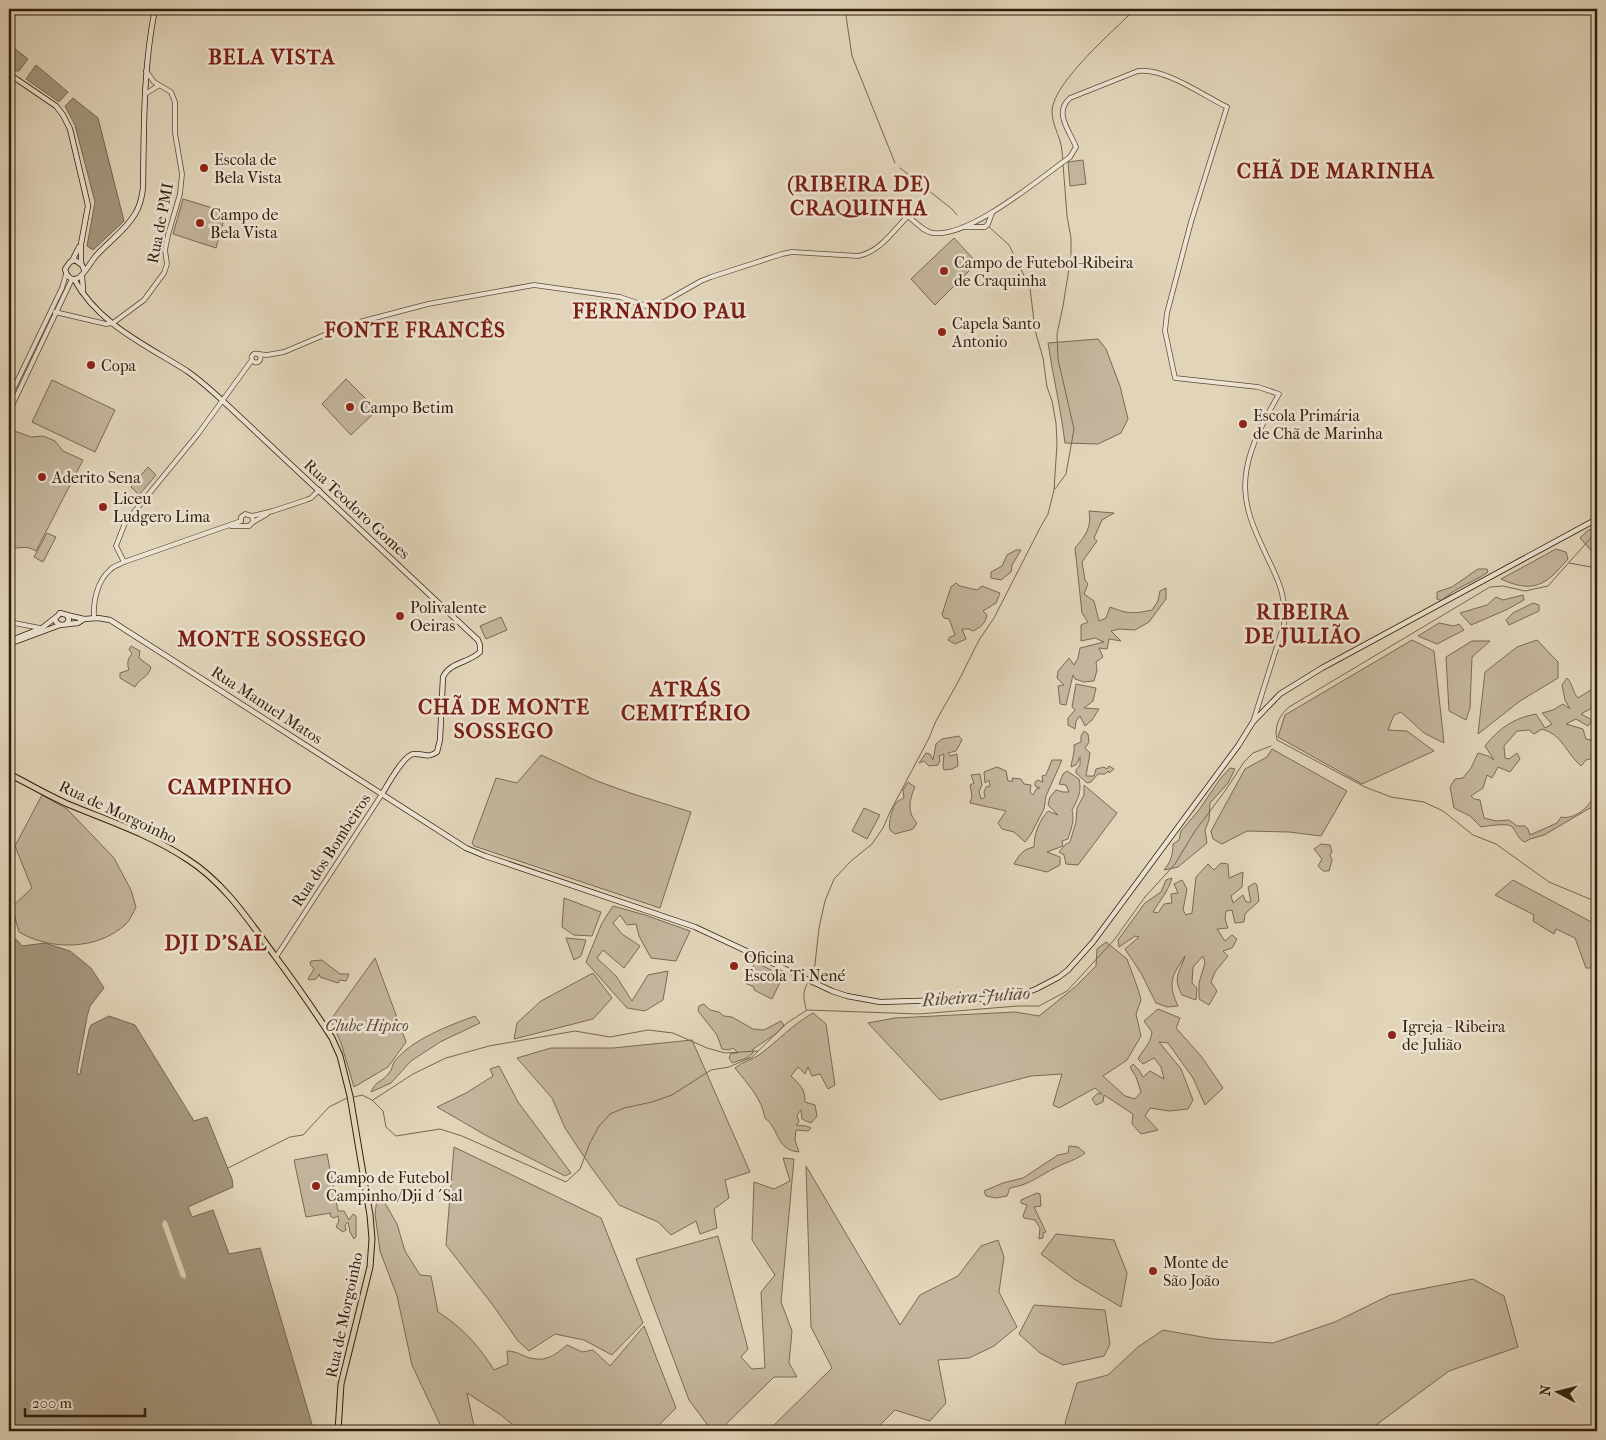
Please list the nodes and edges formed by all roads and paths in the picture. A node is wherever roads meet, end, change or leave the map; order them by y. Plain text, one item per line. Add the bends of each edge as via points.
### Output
1 (155, 9) edge
2 (146, 70) junction
3 (9, 74) edge
4 (158, 86) junction
5 (144, 94) junction
6 (992, 213) junction
7 (965, 227) junction
8 (80, 244) junction
9 (94, 258) junction
10 (72, 261) junction
11 (81, 264) junction
12 (84, 270) junction
13 (66, 274) junction
14 (82, 276) junction
15 (73, 279) junction
16 (84, 293) junction
17 (55, 312) junction
18 (113, 323) junction
19 (258, 354) junction
20 (267, 355) junction
21 (260, 359) junction
22 (253, 361) junction
23 (9, 398) edge
24 (223, 401) junction
25 (9, 412) edge
26 (319, 490) junction
27 (273, 511) junction
28 (252, 516) junction
29 (1597, 519) edge
30 (253, 522) junction
31 (242, 523) junction
32 (124, 562) junction
33 (68, 615) junction
34 (56, 617) junction
35 (94, 618) junction
36 (84, 620) junction
37 (9, 622) edge
38 (66, 624) junction
39 (60, 626) junction
40 (42, 628) junction
41 (9, 643) edge
42 (1253, 722) junction
43 (406, 756) joint
44 (9, 774) edge
45 (382, 794) junction
46 (276, 957) junction
47 (338, 1431) edge

1 - 2 main road
2 - 4 street, Rua de PMI
2 - 5 main road
3 - 8 main road via 56,106 68,124 88,206
4 - 5 street
4 - 18 street, Rua de PMI via 171,92 175,102 175,133 182,174 165,250 166,268 144,300
5 - 9 main road via 141,202 129,224
6 - 7 street
6 - 7 street via 985,227
6 - 42 street via 1070,158 1076,146 1062,112 1070,98 1146,70 1159,72 1227,107 1188,232 1167,312 1166,331 1175,378 1258,387 1278,394 1257,432 1246,476 1247,507 1281,586 1286,613
7 - 20 street via 935,233 925,230 908,216 879,247 865,255 782,254 711,277 674,298 646,306 613,296 524,286 428,304 348,325 292,350
8 - 10 main road
8 - 11 main road
9 - 11 main road
9 - 12 main road
10 - 11 main road
10 - 13 main road via 66,266
11 - 12 main road
12 - 14 main road
13 - 15 main road
13 - 23 street
14 - 15 main road
14 - 16 main road
15 - 16 main road, Rua Teodoro Gomes
15 - 17 street
16 - 18 main road, Rua Teodoro Gomes via 99,313
17 - 18 street
17 - 25 street
18 - 24 main road, Rua Teodoro Gomes via 140,344 189,372
19 - 20 street
19 - 21 street
19 - 22 street via 254,355
20 - 21 street
21 - 22 street
22 - 24 street
24 - 26 main road, Rua Teodoro Gomes
24 - 32 street via 125,522 116,546
26 - 27 street via 311,498
26 - 43 main road, Rua Teodoro Gomes via 478,640 480,652 449,668 443,676 437,752 428,756
27 - 28 street
27 - 30 street
28 - 30 street
28 - 31 street via 242,516
29 - 42 main road, Rua Manuel Matos via 1322,668 1280,694
30 - 31 street via 248,526
31 - 32 street
32 - 35 street via 109,571 101,582
33 - 34 main road via 62,612
33 - 36 main road, Rua Manuel Matos
33 - 38 main road
34 - 39 main road
34 - 40 main road
35 - 36 main road, Rua Manuel Matos
35 - 45 main road, Rua Manuel Matos via 110,620
36 - 38 main road, Rua Manuel Matos
37 - 40 street
38 - 39 main road
39 - 41 main road
40 - 41 main road
42 - 45 main road, Rua Manuel Matos via 1093,942 1068,970 1050,983 1022,995 981,999 880,1002 832,991 694,927 479,854 453,841
43 - 45 main road, Rua dos Bombeiros
44 - 46 main road, Rua de Morgoinho via 188,859 236,904
45 - 46 street, Rua dos Bombeiros
46 - 47 main road, Rua de Morgoinho via 332,1038 340,1056 370,1215 370,1266 341,1384

